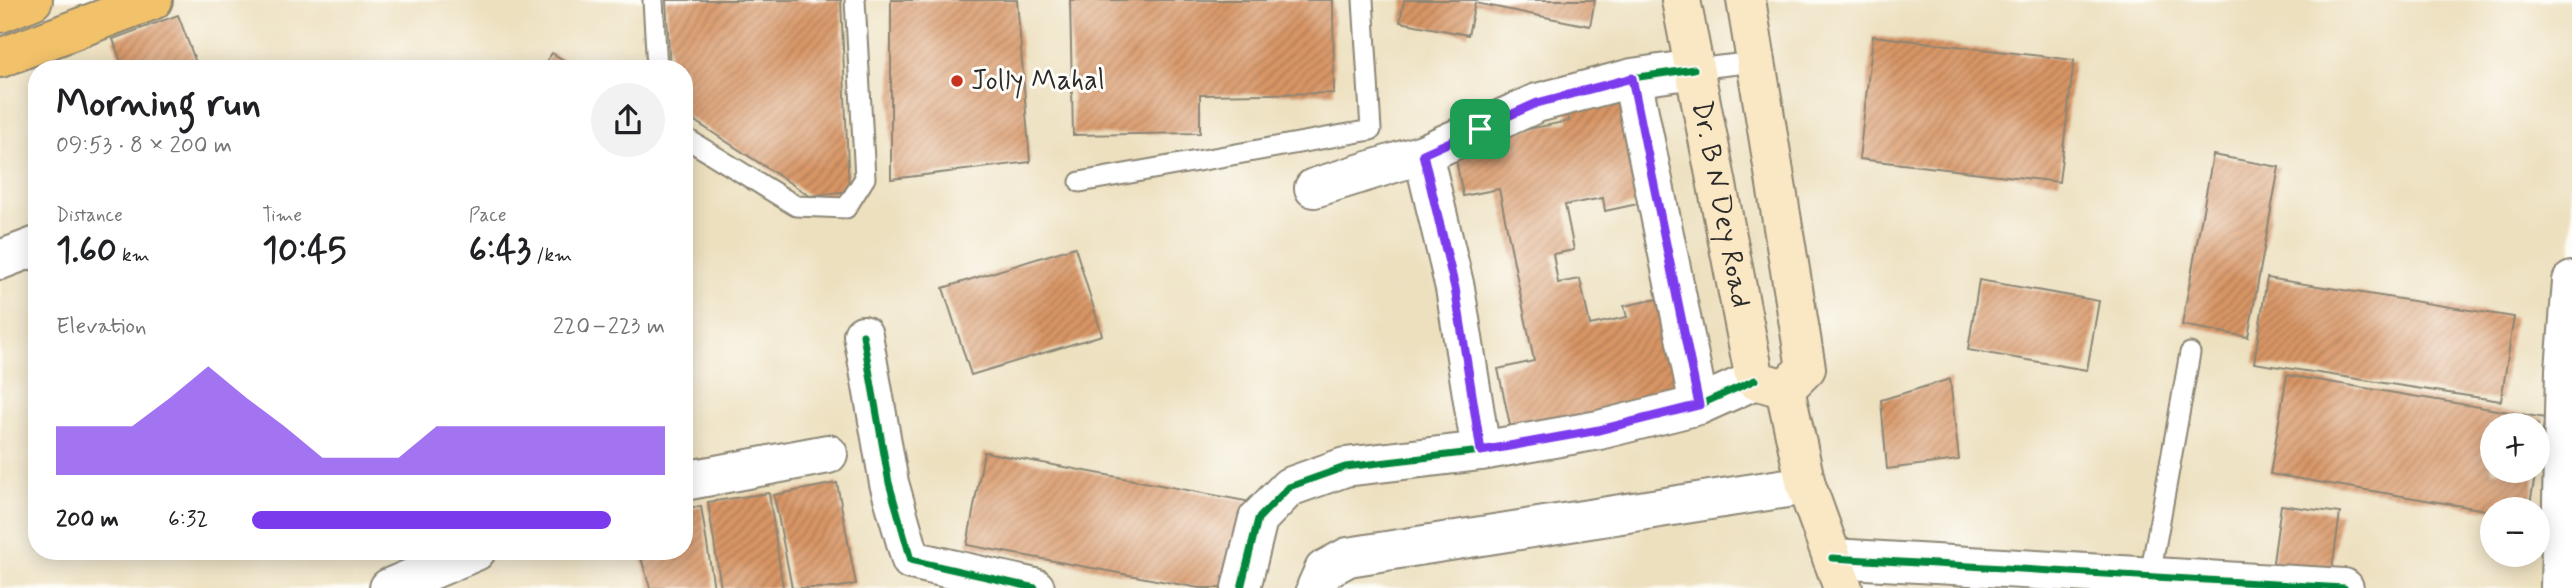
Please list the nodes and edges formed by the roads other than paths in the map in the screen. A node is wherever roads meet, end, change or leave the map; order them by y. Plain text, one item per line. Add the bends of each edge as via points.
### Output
1 (33, 0) edge
2 (153, 0) edge
3 (653, 0) edge
4 (855, 0) edge
5 (1363, 0) edge
6 (1681, 0) edge
7 (1746, 0) edge
8 (0, 13) edge
9 (0, 58) edge
10 (657, 60) edge
11 (1755, 62) junction
12 (1695, 69) junction
13 (1632, 78) junction
14 (693, 143) edge
15 (1423, 154) junction
16 (1080, 182) dead end
17 (1314, 188) dead end
18 (28, 247) edge
19 (0, 252) edge
20 (2572, 281) edge
21 (863, 335) dead end
22 (2190, 352) dead end
23 (1770, 384) junction
24 (1699, 405) junction
25 (1481, 451) junction
26 (828, 454) dead end
27 (693, 479) edge
28 (1806, 485) junction
29 (455, 560) edge
30 (1838, 573) edge
31 (2150, 576) junction
32 (389, 588) edge
33 (1035, 588) edge
34 (1241, 588) edge
35 (1317, 588) edge
36 (2344, 588) edge
37 (2560, 588) edge

1 - 8 main road
2 - 9 main road
3 - 10 lane
4 - 14 lane via 865,178 846,208 796,206
5 - 16 lane via 1371,130
6 - 12 main road, Dr. B N Dey Road
7 - 11 main road, Dr. B N Dey Road
11 - 12 lane
11 - 23 main road, Dr. B N Dey Road via 1806,368
12 - 13 street
12 - 23 main road, Dr. B N Dey Road
13 - 15 street via 1537,103
13 - 24 street
15 - 17 street
15 - 25 street via 1455,288
18 - 19 street
20 - 37 street via 2565,370
21 - 33 street via 889,483 911,560
22 - 31 lane
23 - 24 street
23 - 28 main road, Dr. B N Dey Road
24 - 25 street via 1599,430
25 - 34 street via 1345,467 1289,487 1258,519
26 - 27 street
28 - 30 main road, Dr. B N Dey Road
28 - 35 street via 1348,557 1324,570
29 - 32 street
30 - 31 street
31 - 36 street

